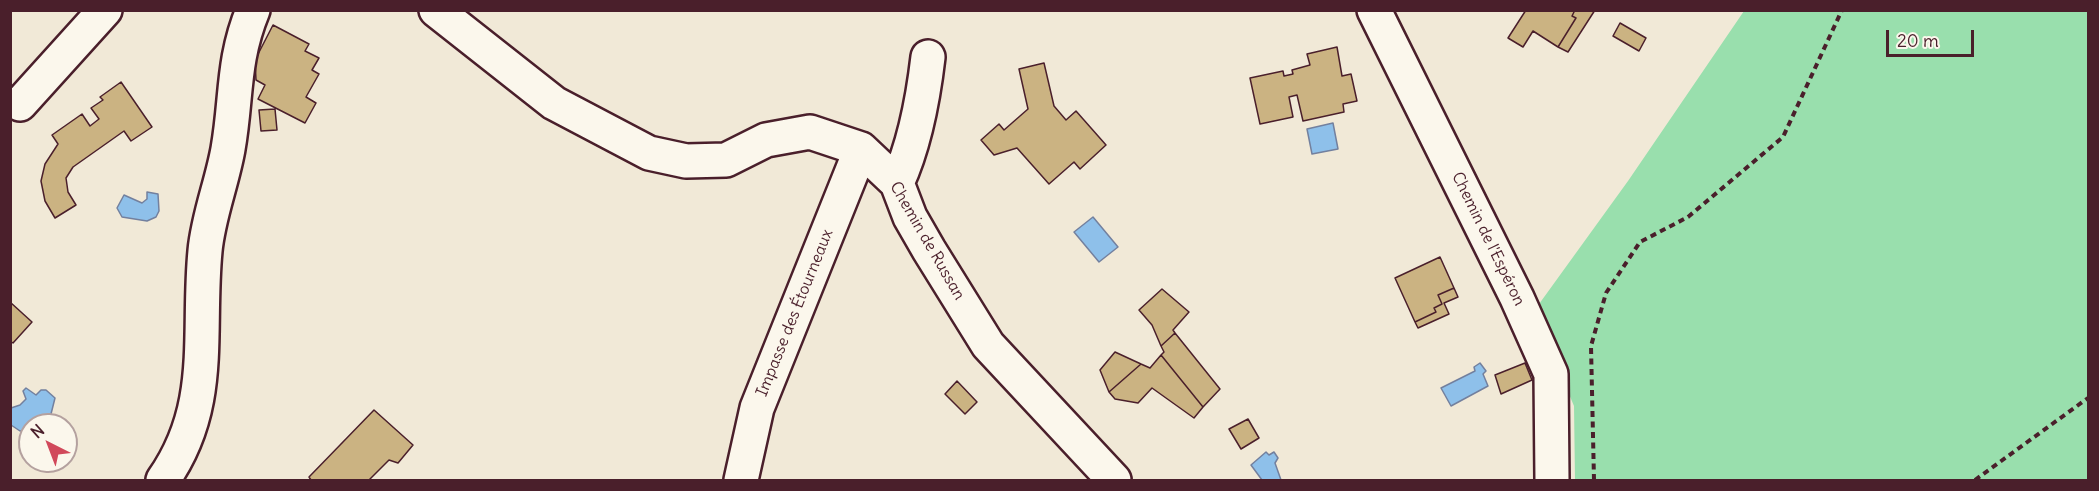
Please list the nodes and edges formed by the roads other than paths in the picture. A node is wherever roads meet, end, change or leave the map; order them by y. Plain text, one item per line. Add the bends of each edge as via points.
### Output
1 (105, 10) edge
2 (253, 10) edge
3 (436, 10) edge
4 (1374, 10) edge
5 (928, 57) dead end
6 (20, 104) dead end
7 (861, 149) junction
8 (897, 183) junction
9 (163, 480) edge
10 (741, 480) edge
11 (1113, 480) edge
12 (1552, 480) edge

1 - 6 street
2 - 9 street via 236,64 228,148 205,250 204,341 196,405 190,431
3 - 7 street, Chemin de Russan via 554,103 650,153 686,161 726,160 766,140 810,132
4 - 12 street, Chemin de l'Espéron via 1517,297 1551,374
5 - 8 street via 908,158
7 - 8 street, Chemin de Russan
7 - 10 street, Impasse des Étourneaux via 757,408
8 - 11 street, Chemin de Russan via 910,217 988,345

